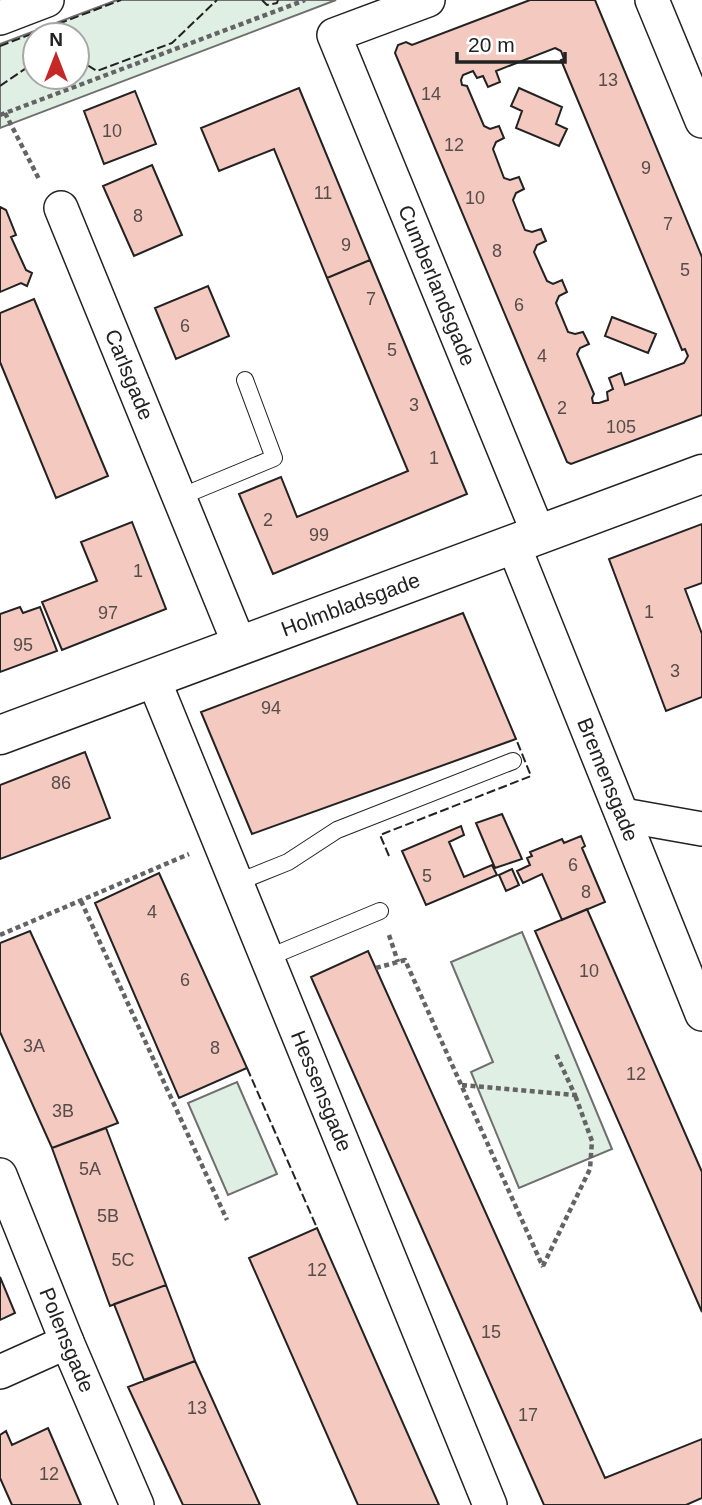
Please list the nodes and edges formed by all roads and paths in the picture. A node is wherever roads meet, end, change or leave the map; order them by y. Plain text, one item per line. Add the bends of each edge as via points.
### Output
1 (47, 0) edge
2 (305, 0) edge
3 (428, 0) edge
4 (652, 0) edge
5 (0, 18) edge
6 (3, 114) edge
7 (702, 121) edge
8 (61, 208) joint
9 (245, 380) dead end
10 (702, 474) edge
11 (180, 497) junction
12 (526, 540) junction
13 (240, 646) junction
14 (153, 678) junction
15 (0, 735) edge
16 (513, 761) dead end
17 (623, 815) junction
18 (702, 829) edge
19 (219, 841) junction
20 (236, 883) junction
21 (81, 901) junction
22 (380, 911) dead end
23 (0, 935) edge
24 (267, 958) junction
25 (376, 968) dead end
26 (694, 976) edge
27 (702, 1014) edge
28 (556, 1054) dead end
29 (461, 1084) junction
30 (575, 1095) junction
31 (0, 1175) edge
32 (227, 1220) dead end
33 (67, 1342) junction
34 (0, 1372) edge
35 (137, 1505) edge
36 (490, 1505) edge

1 - 5 street
2 - 6 path
3 - 12 street, Cumberlandsgade via 334,35
4 - 7 street
6 - 8 path via 49,199
8 - 11 street, Carlsgade
9 - 11 lane via 274,458
10 - 12 street, Holmbladsgade
11 - 13 street, Carlsgade
12 - 13 street, Holmbladsgade
12 - 17 street, Bremensgade
13 - 14 street, Holmbladsgade
14 - 15 street, Holmbladsgade
14 - 19 street, Hessensgade
16 - 20 lane via 337,830 288,862
17 - 18 street
17 - 26 street, Bremensgade
19 - 20 street, Hessensgade
19 - 21 path
20 - 24 street, Hessensgade
21 - 23 path
21 - 32 path
22 - 24 lane
24 - 36 street, Hessensgade
25 - 29 path via 405,960
26 - 27 street, Bremensgade
28 - 30 path
29 - 30 path
29 - 30 path via 543,1267 590,1169 592,1141
31 - 33 street, Polensgade
33 - 34 street
33 - 35 street, Polensgade

